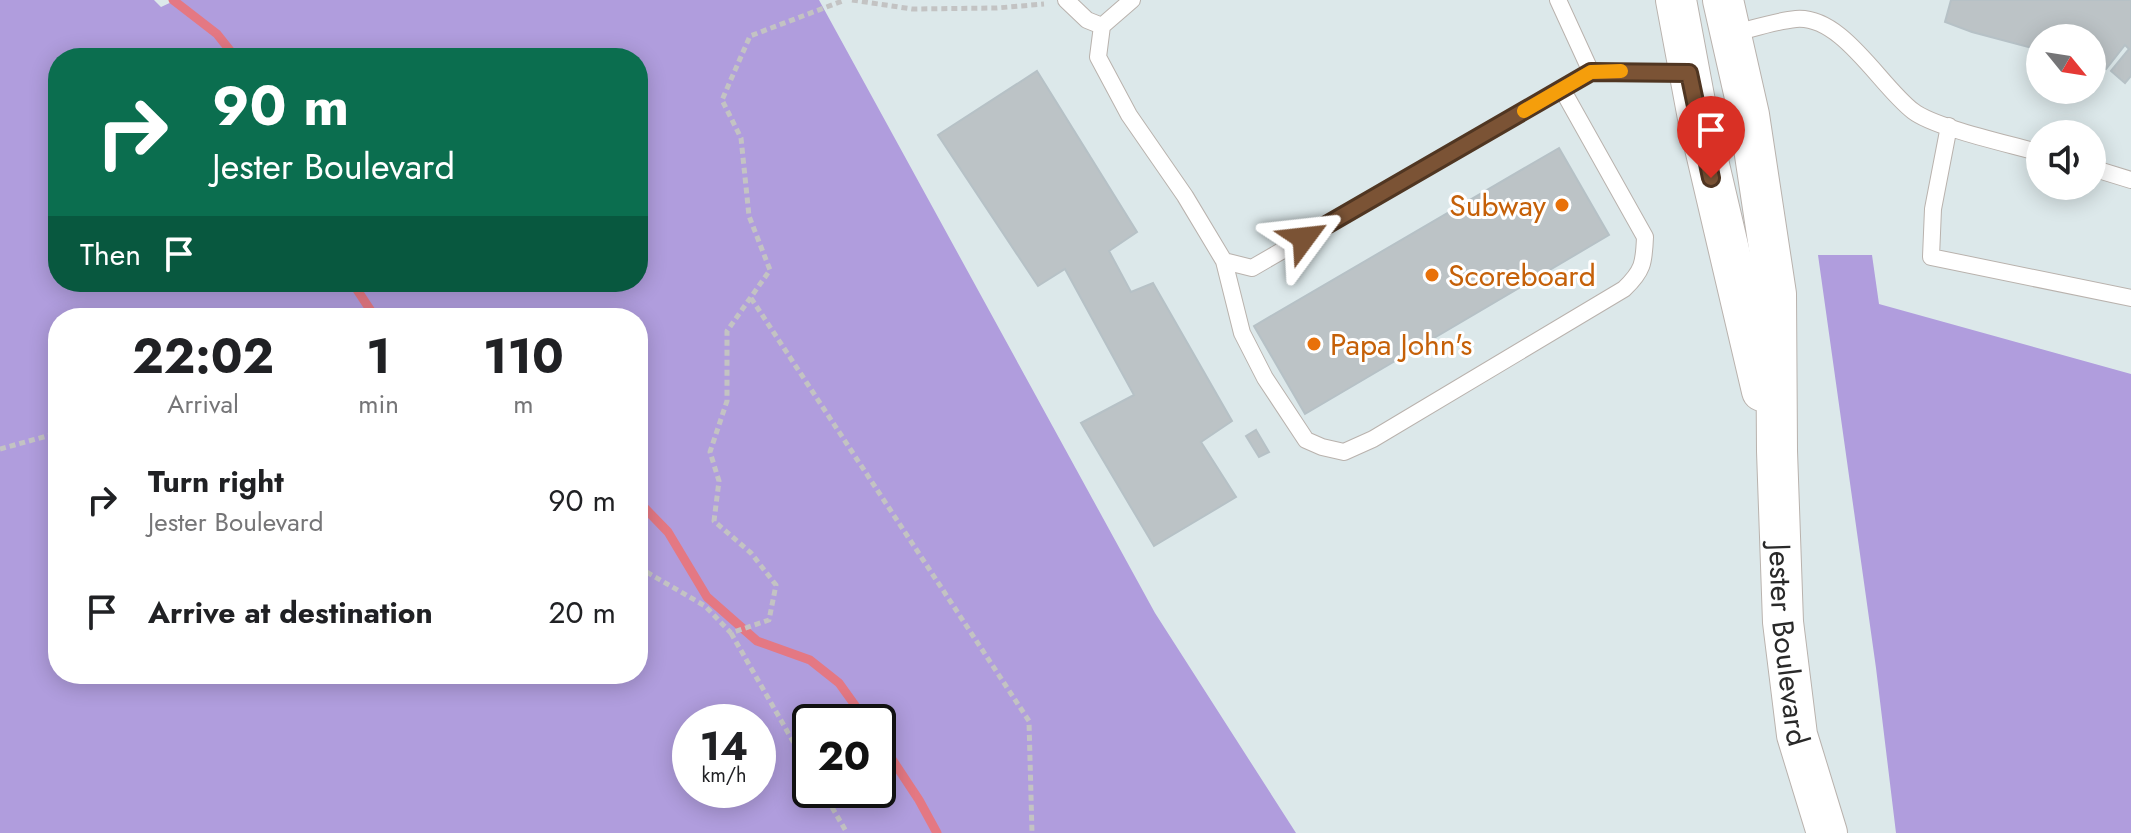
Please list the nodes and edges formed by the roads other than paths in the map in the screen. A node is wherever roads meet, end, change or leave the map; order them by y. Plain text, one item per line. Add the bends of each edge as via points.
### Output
1 (1066, 0) edge
2 (1132, 0) edge
3 (1558, 0) edge
4 (1676, 0) edge
5 (1727, 17) edge
6 (1102, 26) junction
7 (1591, 72) junction
8 (1689, 73) junction
9 (1562, 89) junction
10 (1949, 126) junction
11 (2026, 149) edge
12 (2106, 172) edge
13 (2131, 180) edge
14 (1224, 261) junction
15 (2131, 298) edge
16 (1777, 451) junction
17 (1827, 833) edge

1 - 6 lane
2 - 6 lane
3 - 7 lane
4 - 8 street, Jester Boulevard
5 - 10 lane via 1821,22 1914,112
5 - 16 street, Jester Boulevard via 1749,115 1776,294
6 - 14 lane via 1098,57 1104,69
7 - 8 lane
7 - 9 lane
8 - 16 street, Jester Boulevard
9 - 14 lane via 1252,268
9 - 14 lane via 1645,237 1639,275 1624,289 1373,439 1344,452 1306,440 1242,333
10 - 11 lane
10 - 15 lane via 1933,209 1931,257
12 - 13 lane
16 - 17 street, Jester Boulevard via 1783,622 1797,735

